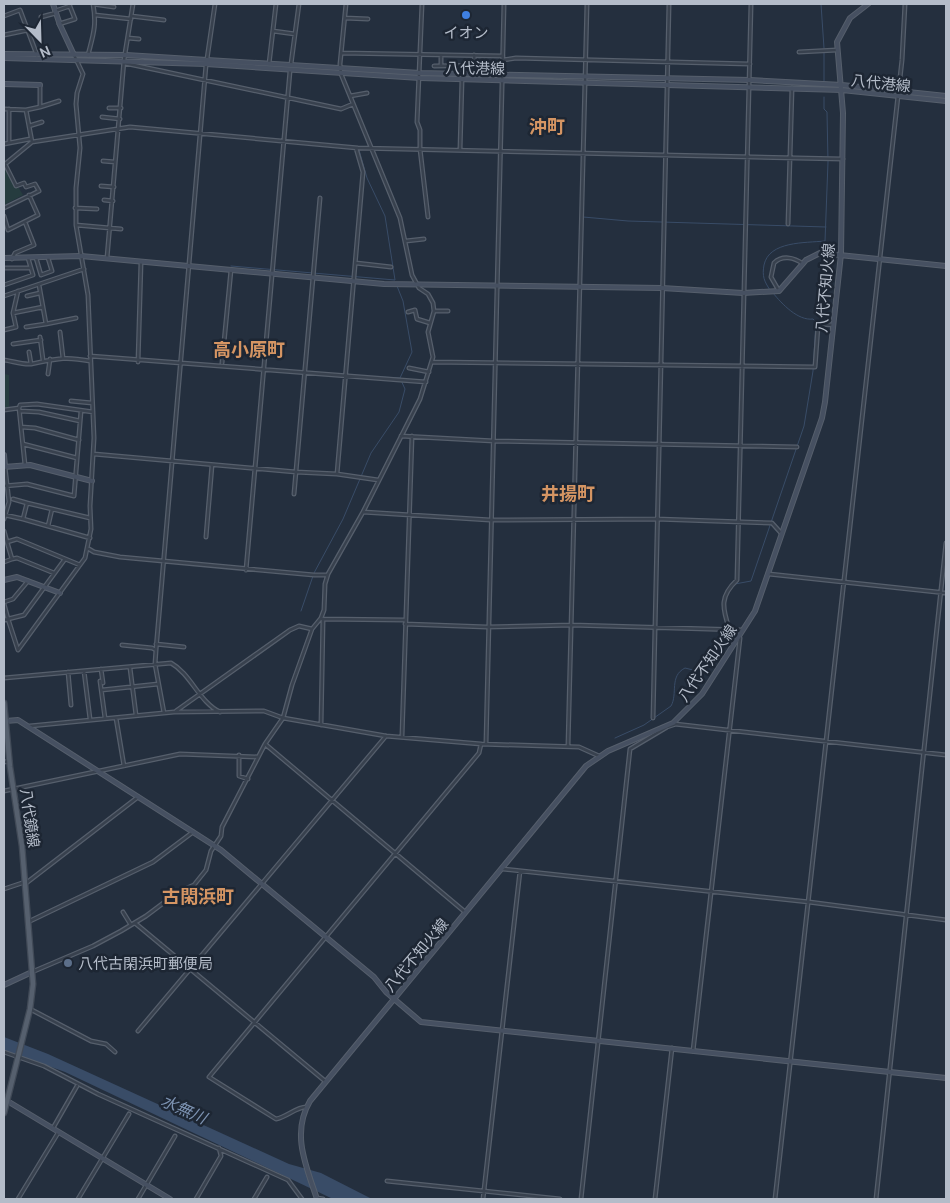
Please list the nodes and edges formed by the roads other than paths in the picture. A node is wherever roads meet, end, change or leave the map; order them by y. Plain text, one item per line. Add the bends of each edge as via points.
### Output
1 (53, 4) edge
2 (93, 4) edge
3 (133, 4) edge
4 (215, 4) edge
5 (276, 4) edge
6 (299, 4) edge
7 (346, 4) edge
8 (422, 4) edge
9 (504, 4) edge
10 (587, 4) edge
11 (669, 4) edge
12 (751, 4) edge
13 (868, 4) edge
14 (905, 4) edge
15 (69, 5) edge
16 (114, 7) dead end
17 (55, 12) junction
18 (95, 15) junction
19 (4, 16) edge
20 (41, 17) dead end
21 (131, 18) junction
22 (345, 18) junction
23 (368, 19) dead end
24 (164, 20) dead end
25 (59, 24) junction
26 (28, 30) junction
27 (273, 31) junction
28 (295, 34) junction
29 (4, 35) edge
30 (128, 38) junction
31 (139, 39) dead end
32 (837, 50) junction
33 (798, 52) dead end
34 (342, 53) junction
35 (4, 54) edge
36 (421, 54) junction
37 (441, 54) junction
38 (37, 55) junction
39 (74, 55) junction
40 (88, 55) junction
41 (126, 55) junction
42 (474, 55) junction
43 (503, 56) junction
44 (4, 58) edge
45 (77, 60) junction
46 (503, 60) junction
47 (586, 61) junction
48 (124, 62) junction
49 (207, 62) junction
50 (668, 62) junction
51 (269, 64) junction
52 (750, 64) junction
53 (291, 65) junction
54 (475, 65) junction
55 (498, 65) dead end
56 (434, 66) dead end
57 (441, 66) junction
58 (290, 71) junction
59 (341, 71) junction
60 (420, 73) junction
61 (502, 77) junction
62 (420, 78) junction
63 (668, 78) junction
64 (462, 79) junction
65 (585, 79) junction
66 (205, 80) junction
67 (750, 80) junction
68 (4, 84) edge
69 (668, 84) junction
70 (40, 85) joint
71 (842, 87) junction
72 (750, 88) junction
73 (792, 88) junction
74 (897, 91) junction
75 (367, 93) dead end
76 (350, 96) junction
77 (897, 96) junction
78 (946, 96) edge
79 (288, 98) junction
80 (59, 101) dead end
81 (946, 101) edge
82 (353, 104) junction
83 (40, 107) junction
84 (109, 108) dead end
85 (121, 108) junction
86 (4, 109) edge
87 (9, 109) junction
88 (26, 110) junction
89 (102, 117) dead end
90 (120, 119) junction
91 (42, 122) dead end
92 (29, 126) junction
93 (119, 128) junction
94 (4, 129) edge
95 (9, 130) junction
96 (80, 134) junction
97 (201, 135) junction
98 (31, 140) junction
99 (9, 142) junction
100 (284, 142) junction
101 (4, 144) edge
102 (356, 148) junction
103 (371, 148) junction
104 (420, 149) junction
105 (460, 150) junction
106 (501, 151) junction
107 (584, 153) junction
108 (666, 154) junction
109 (748, 157) junction
110 (790, 157) junction
111 (842, 159) junction
112 (102, 161) dead end
113 (115, 162) junction
114 (4, 164) edge
115 (101, 186) dead end
116 (114, 187) junction
117 (29, 195) junction
118 (320, 198) dead end
119 (104, 200) dead end
120 (113, 201) junction
121 (4, 208) edge
122 (76, 208) junction
123 (97, 210) dead end
124 (4, 216) edge
125 (428, 217) dead end
126 (25, 222) junction
127 (788, 224) dead end
128 (76, 225) junction
129 (111, 228) junction
130 (120, 229) dead end
131 (424, 239) dead end
132 (406, 241) junction
133 (841, 254) junction
134 (81, 256) junction
135 (4, 258) edge
136 (12, 258) junction
137 (28, 258) junction
138 (36, 258) junction
139 (48, 258) junction
140 (107, 258) junction
141 (880, 259) junction
142 (141, 262) junction
143 (356, 263) junction
144 (802, 264) junction
145 (946, 266) edge
146 (190, 267) junction
147 (392, 267) dead end
148 (4, 268) edge
149 (31, 268) junction
150 (84, 269) junction
151 (231, 270) junction
152 (272, 271) junction
153 (313, 275) junction
154 (355, 278) junction
155 (416, 284) junction
156 (498, 284) junction
157 (4, 285) edge
158 (38, 285) junction
159 (580, 287) junction
160 (662, 288) junction
161 (18, 291) junction
162 (777, 291) junction
163 (40, 293) junction
164 (743, 293) junction
165 (4, 296) edge
166 (27, 296) dead end
167 (43, 308) junction
168 (434, 311) junction
169 (448, 311) dead end
170 (13, 312) junction
171 (408, 312) dead end
172 (76, 318) dead end
173 (430, 323) junction
174 (46, 324) junction
175 (833, 325) junction
176 (26, 327) dead end
177 (4, 330) edge
178 (60, 332) dead end
179 (13, 344) dead end
180 (29, 352) dead end
181 (90, 356) junction
182 (64, 358) junction
183 (50, 359) junction
184 (4, 360) edge
185 (44, 360) junction
186 (90, 361) junction
187 (138, 362) junction
188 (432, 362) junction
189 (578, 362) junction
190 (181, 363) junction
191 (494, 363) junction
192 (31, 364) junction
193 (222, 364) dead end
194 (661, 364) junction
195 (744, 366) junction
196 (409, 368) dead end
197 (263, 369) junction
198 (305, 372) junction
199 (429, 372) junction
200 (48, 374) dead end
201 (346, 375) junction
202 (426, 382) junction
203 (71, 401) dead end
204 (92, 403) junction
205 (4, 410) edge
206 (19, 410) junction
207 (81, 411) junction
208 (93, 412) junction
209 (80, 421) junction
210 (21, 428) junction
211 (401, 436) junction
212 (412, 436) junction
213 (79, 440) junction
214 (494, 440) junction
215 (577, 442) junction
216 (658, 443) junction
217 (23, 444) junction
218 (742, 446) junction
219 (797, 447) dead end
220 (94, 454) junction
221 (4, 455) edge
222 (77, 458) junction
223 (172, 461) junction
224 (25, 465) junction
225 (212, 465) junction
226 (4, 467) edge
227 (253, 468) junction
228 (296, 472) junction
229 (337, 474) junction
230 (75, 477) junction
231 (378, 480) junction
232 (92, 481) junction
233 (6, 486) edge
234 (294, 494) dead end
235 (13, 499) dead end
236 (27, 503) junction
237 (8, 504) junction
238 (4, 505) edge
239 (52, 509) junction
240 (363, 512) junction
241 (5, 515) junction
242 (409, 515) junction
243 (90, 518) junction
244 (4, 519) edge
245 (23, 519) junction
246 (575, 519) junction
247 (656, 519) junction
248 (490, 520) junction
249 (739, 522) junction
250 (48, 526) junction
251 (4, 531) edge
252 (784, 534) junction
253 (206, 537) dead end
254 (90, 538) junction
255 (7, 542) junction
256 (946, 544) edge
257 (89, 549) junction
258 (65, 558) junction
259 (12, 559) junction
260 (4, 562) edge
261 (164, 562) junction
262 (80, 564) junction
263 (246, 570) junction
264 (54, 573) junction
265 (328, 574) junction
266 (769, 574) junction
267 (4, 580) edge
268 (28, 581) junction
269 (845, 582) junction
270 (44, 587) junction
271 (60, 592) junction
272 (942, 593) junction
273 (946, 593) edge
274 (4, 603) edge
275 (8, 619) junction
276 (322, 619) junction
277 (4, 620) edge
278 (405, 622) junction
279 (572, 625) junction
280 (487, 626) junction
281 (655, 627) junction
282 (729, 628) junction
283 (312, 629) junction
284 (743, 631) junction
285 (740, 638) junction
286 (156, 644) junction
287 (122, 646) dead end
288 (184, 646) dead end
289 (156, 650) junction
290 (155, 664) junction
291 (130, 668) junction
292 (101, 669) junction
293 (84, 671) junction
294 (68, 672) junction
295 (4, 678) edge
296 (158, 684) junction
297 (133, 688) junction
298 (102, 690) junction
299 (200, 694) junction
300 (4, 703) edge
301 (71, 705) dead end
302 (174, 712) junction
303 (164, 713) junction
304 (221, 713) junction
305 (136, 715) junction
306 (116, 717) junction
307 (105, 718) junction
308 (284, 718) junction
309 (653, 718) dead end
310 (90, 719) junction
311 (6, 721) junction
312 (674, 724) junction
313 (321, 725) junction
314 (29, 727) junction
315 (729, 731) junction
316 (386, 736) junction
317 (402, 736) junction
318 (827, 742) junction
319 (265, 744) junction
320 (481, 744) junction
321 (486, 744) junction
322 (568, 746) junction
323 (924, 752) junction
324 (239, 755) junction
325 (946, 755) edge
326 (599, 756) junction
327 (259, 757) junction
328 (10, 761) junction
329 (4, 762) edge
330 (124, 766) junction
331 (97, 771) junction
332 (248, 779) junction
333 (14, 790) junction
334 (4, 791) edge
335 (138, 797) junction
336 (333, 800) junction
337 (193, 832) junction
338 (214, 846) junction
339 (395, 852) junction
340 (503, 869) junction
341 (520, 871) junction
342 (615, 881) junction
343 (25, 883) junction
344 (262, 884) junction
345 (4, 889) edge
346 (711, 892) junction
347 (809, 902) junction
348 (123, 912) dead end
349 (466, 912) junction
350 (906, 915) junction
351 (946, 920) edge
352 (28, 922) junction
353 (135, 923) junction
354 (131, 925) junction
355 (326, 938) junction
356 (190, 969) junction
357 (32, 972) junction
358 (4, 985) edge
359 (395, 998) junction
360 (30, 1009) junction
361 (254, 1022) junction
362 (501, 1030) junction
363 (138, 1031) dead end
364 (599, 1041) junction
365 (672, 1048) junction
366 (693, 1051) junction
367 (4, 1052) edge
368 (115, 1052) dead end
369 (18, 1057) junction
370 (792, 1061) junction
371 (890, 1071) junction
372 (946, 1078) edge
373 (325, 1081) junction
374 (77, 1086) dead end
375 (5, 1100) edge
376 (306, 1107) junction
377 (4, 1112) edge
378 (129, 1114) dead end
379 (52, 1129) junction
380 (58, 1133) junction
381 (175, 1136) dead end
382 (219, 1148) junction
383 (102, 1159) junction
384 (267, 1177) dead end
385 (387, 1181) dead end
386 (146, 1185) junction
387 (484, 1191) junction
388 (316, 1198) edge
389 (18, 1199) edge
390 (78, 1199) edge
391 (138, 1199) edge
392 (170, 1199) edge
393 (196, 1199) edge
394 (254, 1199) edge
395 (302, 1199) edge
396 (323, 1199) edge
397 (483, 1199) edge
398 (560, 1199) edge
399 (581, 1199) edge
400 (655, 1199) edge
401 (776, 1199) edge
402 (876, 1199) edge

1 - 17 main road
2 - 16 street
2 - 18 street
3 - 21 street
4 - 49 street
5 - 27 street
6 - 28 street
7 - 22 street
8 - 36 street
9 - 43 street
10 - 47 street
11 - 50 street
12 - 52 street
13 - 32 main road, 八代不知火線 via 844,26
14 - 74 street
15 - 17 street
15 - 25 street via 76,20
17 - 20 street
17 - 25 main road
18 - 21 street
18 - 40 street via 95,35
19 - 26 street via 20,10
21 - 24 street
21 - 30 street
22 - 23 street
22 - 34 street
25 - 39 main road
26 - 29 street
26 - 38 street
27 - 28 street
27 - 51 street
28 - 53 street
30 - 31 street
30 - 41 street
32 - 33 street
32 - 71 main road, 八代不知火線
34 - 36 street
34 - 59 street
35 - 38 main road, 八代港線
36 - 37 street
36 - 60 street
37 - 42 street
37 - 57 street
38 - 39 main road, 八代港線
39 - 40 main road, 八代港線
39 - 45 street
40 - 41 main road, 八代港線
41 - 48 street
41 - 49 main road, 八代港線
42 - 43 street
42 - 54 street
43 - 46 street
44 - 45 main road, 八代港線
45 - 48 main road, 八代港線
45 - 96 street via 83,74 77,93
46 - 47 street
46 - 61 street
47 - 50 street
47 - 65 street
48 - 49 main road, 八代港線
48 - 66 street
48 - 85 street
49 - 51 main road, 八代港線
49 - 58 main road, 八代港線
49 - 66 street
50 - 52 street
50 - 63 street
51 - 53 main road, 八代港線
52 - 67 street
53 - 59 main road, 八代港線
54 - 55 street
54 - 57 street
56 - 57 street
58 - 59 main road, 八代港線
58 - 79 street
59 - 60 main road, 八代港線
59 - 62 main road, 八代港線
59 - 76 street
60 - 61 main road, 八代港線
60 - 62 street
61 - 64 main road, 八代港線
61 - 65 main road, 八代港線
61 - 106 street
62 - 64 main road, 八代港線
62 - 104 street via 417,122
63 - 65 main road, 八代港線
63 - 67 main road, 八代港線
63 - 69 street
64 - 105 street
65 - 69 main road, 八代港線
65 - 107 street
66 - 79 street
66 - 97 street
67 - 71 main road, 八代港線
67 - 72 street
68 - 70 main road
69 - 72 main road, 八代港線
69 - 108 street
70 - 83 street
71 - 73 main road, 八代港線
71 - 74 main road, 八代港線
71 - 77 main road, 八代港線
71 - 111 main road, 八代不知火線
72 - 73 main road, 八代港線
72 - 109 street
73 - 110 street
74 - 77 street
74 - 78 main road, 八代港線
75 - 76 street
76 - 82 street
77 - 81 main road, 八代港線
77 - 141 street
79 - 82 street via 341,109
79 - 100 street
80 - 83 street
82 - 103 street
83 - 88 street
84 - 85 street
85 - 90 street
86 - 87 street
87 - 88 street
87 - 95 street
88 - 92 street
89 - 90 street
90 - 93 street
91 - 92 street
92 - 98 street
93 - 96 street
93 - 97 street via 166,129
93 - 113 street
94 - 95 street
95 - 99 street
96 - 98 street
96 - 122 street
97 - 100 street
97 - 146 street
98 - 99 street
98 - 114 street
99 - 101 street
100 - 102 street
100 - 152 street
102 - 103 street
102 - 143 street via 363,172
103 - 104 street
103 - 132 street
104 - 105 street
104 - 125 street
105 - 106 street
106 - 107 street
106 - 156 street
107 - 108 street
107 - 159 street
108 - 109 street
108 - 160 street
109 - 110 street
109 - 164 street
110 - 111 street
110 - 127 street
111 - 133 main road, 八代不知火線
112 - 113 street
113 - 116 street
114 - 117 street via 16,186 24,182 26,187 35,184 39,191
115 - 116 street
116 - 120 street
117 - 121 street
117 - 126 street via 38,215
118 - 153 street
119 - 120 street
120 - 129 street
122 - 123 street
122 - 128 street
124 - 126 street via 8,230
126 - 136 street via 34,245 15,253
128 - 129 street
128 - 134 street
129 - 130 street
129 - 140 street
131 - 132 street
132 - 155 street
133 - 141 main road
133 - 144 main road via 820,253
133 - 175 main road, 八代不知火線
134 - 139 main road
134 - 140 main road
134 - 150 street
135 - 136 main road
136 - 137 main road
137 - 138 main road
137 - 149 street
138 - 139 main road
138 - 139 street via 41,275 52,271
140 - 142 main road
141 - 145 main road
141 - 269 street
142 - 146 main road
142 - 187 street
143 - 147 street
143 - 154 street
144 - 162 main road
144 - 162 street via 784,257 774,263 771,276
146 - 151 main road
146 - 190 street
148 - 149 street
149 - 157 street via 33,275
150 - 158 street
150 - 181 street
151 - 152 main road
151 - 193 street
152 - 153 main road
152 - 197 street
153 - 154 main road
153 - 198 street
154 - 155 main road via 384,284
154 - 201 street
155 - 156 main road
155 - 168 street via 428,294
156 - 159 main road
156 - 191 street
158 - 161 street
158 - 163 street
159 - 160 main road
159 - 189 street
160 - 164 main road
160 - 194 street
161 - 165 street
161 - 170 street
162 - 164 main road
163 - 166 street
163 - 167 street
164 - 195 street
167 - 170 street
167 - 174 street
168 - 169 street
168 - 173 street
170 - 177 street via 16,327
171 - 173 street via 416,310 417,320
172 - 174 street
173 - 188 street via 428,336 433,351
174 - 176 street
175 - 195 street via 818,326 814,367
175 - 252 main road, 八代不知火線 via 822,418
178 - 182 street
179 - 185 street via 41,338
180 - 192 street
181 - 186 street
181 - 187 street
182 - 183 street
182 - 186 street
183 - 185 street
183 - 200 street
184 - 192 street
185 - 192 street
186 - 204 street
187 - 190 street
188 - 191 street
188 - 199 street
189 - 191 street
189 - 194 street
189 - 215 street
190 - 197 street
190 - 223 street
191 - 214 street
194 - 195 street
194 - 216 street
195 - 218 street
196 - 199 street
197 - 198 street
197 - 227 street
198 - 201 street
198 - 228 street
199 - 202 street
201 - 202 street
201 - 229 street
202 - 211 street
203 - 204 street
204 - 208 street
205 - 206 street
206 - 207 street via 20,405 38,404
206 - 209 street
206 - 210 street
207 - 208 street
207 - 209 street
208 - 220 street
209 - 213 street
210 - 213 street via 35,428
210 - 217 street
211 - 212 street
211 - 231 street
212 - 214 street
212 - 242 street
213 - 222 street
214 - 215 street
214 - 248 street
215 - 216 street
215 - 246 street
216 - 218 street
216 - 247 street
217 - 222 street
217 - 224 street
218 - 219 street
218 - 249 street
220 - 223 street
220 - 232 street
221 - 226 main road
222 - 230 street
223 - 225 street
223 - 261 street
224 - 226 main road
224 - 230 main road
225 - 227 street
225 - 253 street
226 - 233 street
227 - 228 street
227 - 263 street
228 - 229 street
228 - 234 street
229 - 231 street
230 - 232 main road
230 - 233 street via 74,496 27,484
231 - 240 street
232 - 243 street
233 - 237 street
235 - 236 street
236 - 239 street
236 - 245 street
237 - 238 street
237 - 241 street
239 - 243 street
239 - 250 street
240 - 242 street
240 - 265 street
241 - 244 street
241 - 245 street
242 - 248 street
242 - 278 street
243 - 254 street
245 - 250 street
246 - 247 street
246 - 248 street
246 - 279 street
247 - 249 street
247 - 281 street
248 - 280 street
249 - 252 street via 773,524
249 - 282 street via 737,580 726,592 724,604
250 - 254 street
251 - 255 street
252 - 266 main road, 八代不知火線
254 - 257 street
255 - 258 street via 17,539
255 - 259 street
256 - 272 street
257 - 261 street via 111,556
257 - 262 street
258 - 262 street
258 - 264 street
259 - 260 street
259 - 264 street via 17,558
261 - 263 street
261 - 286 street
262 - 271 street
263 - 265 street
264 - 270 street
265 - 276 street
266 - 269 street
266 - 284 main road, 八代不知火線 via 756,611
267 - 268 main road via 17,577
268 - 270 main road
268 - 274 street via 13,599
269 - 272 street
269 - 318 street
270 - 271 main road
270 - 275 street via 24,615
271 - 275 street via 18,650
272 - 273 street
272 - 323 street
274 - 275 street
275 - 277 street
276 - 278 street
276 - 283 street
276 - 313 street
278 - 280 street
278 - 317 street
279 - 280 street
279 - 281 street
279 - 322 street
280 - 321 street
281 - 282 street
281 - 309 street
282 - 284 street
283 - 299 street via 299,626 290,630
283 - 308 street
284 - 285 main road, 八代不知火線
285 - 312 main road, 八代不知火線 via 702,694
285 - 315 street
286 - 288 street
286 - 289 street
287 - 289 street
289 - 290 street
290 - 291 street
290 - 296 street
290 - 299 street via 164,662 176,666
291 - 292 street
291 - 297 street
292 - 293 street
292 - 298 street
293 - 294 street
293 - 310 street
294 - 295 street
294 - 301 street
296 - 297 street
296 - 303 street
297 - 298 street
297 - 305 street
298 - 307 street
299 - 302 street
299 - 304 street
300 - 311 main road, 八代鏡線
302 - 303 street
302 - 304 street
303 - 305 street
304 - 308 street via 264,711
305 - 306 street
306 - 307 street
306 - 330 street
307 - 310 street
308 - 313 street
308 - 319 street
310 - 314 street
311 - 314 main road via 18,720
311 - 328 main road, 八代鏡線
312 - 315 street
312 - 326 main road, 八代不知火線
312 - 342 street via 630,749
313 - 316 street
314 - 331 main road
315 - 318 street
315 - 346 street
316 - 317 street
316 - 336 street
317 - 320 street
318 - 323 street
318 - 347 street
319 - 327 street
319 - 336 street
320 - 321 street
320 - 339 street via 479,753
321 - 322 street
322 - 326 street
323 - 325 street
323 - 350 street
324 - 327 street
324 - 330 street via 180,754
324 - 332 street via 239,776
326 - 340 main road, 八代不知火線 via 580,774
327 - 332 street
328 - 329 street
328 - 333 main road, 八代鏡線
330 - 331 street
331 - 333 street
331 - 335 main road
332 - 338 street
333 - 334 street
333 - 343 main road, 八代鏡線
335 - 337 main road
335 - 343 street
336 - 339 street
336 - 344 street
337 - 338 main road
337 - 352 street via 153,862
338 - 344 main road
338 - 353 street via 206,870 194,885 178,892
339 - 349 street
339 - 355 street
340 - 341 street
340 - 349 main road, 八代不知火線
341 - 342 street
341 - 362 street
342 - 346 street
342 - 364 street
343 - 345 street
343 - 352 main road, 八代鏡線
344 - 355 main road
344 - 356 street
346 - 347 street
346 - 366 street
347 - 350 street
347 - 370 street
348 - 354 street
349 - 359 main road, 八代不知火線
350 - 351 street
350 - 371 street
352 - 357 main road, 八代鏡線
353 - 354 street
353 - 356 street
354 - 357 street via 93,946
355 - 359 main road
355 - 361 street
356 - 361 street
356 - 363 street
357 - 358 main road
357 - 360 main road, 八代鏡線
359 - 362 main road via 421,1022
359 - 373 main road, 八代不知火線
360 - 368 street via 91,1041 106,1044
360 - 369 main road, 八代鏡線
361 - 373 street
361 - 376 street via 209,1077 276,1119
362 - 364 main road
362 - 387 street
364 - 365 main road
364 - 399 street
365 - 366 main road
365 - 400 street
366 - 370 main road
367 - 369 street
369 - 375 main road, 八代鏡線
369 - 382 street via 44,1066
370 - 371 main road
370 - 401 street
371 - 372 main road
371 - 402 street
373 - 376 main road, 八代不知火線
374 - 379 street
375 - 377 main road, 八代鏡線
375 - 379 main road
376 - 388 main road, 八代不知火線 via 300,1124 300,1144
378 - 383 street
379 - 380 main road
380 - 383 main road
380 - 389 street
381 - 386 street
382 - 393 street via 221,1156
382 - 395 street via 288,1180
383 - 386 main road
383 - 390 street
384 - 394 street
385 - 387 street
386 - 391 street
386 - 392 main road
387 - 397 street
387 - 398 street
388 - 396 street

